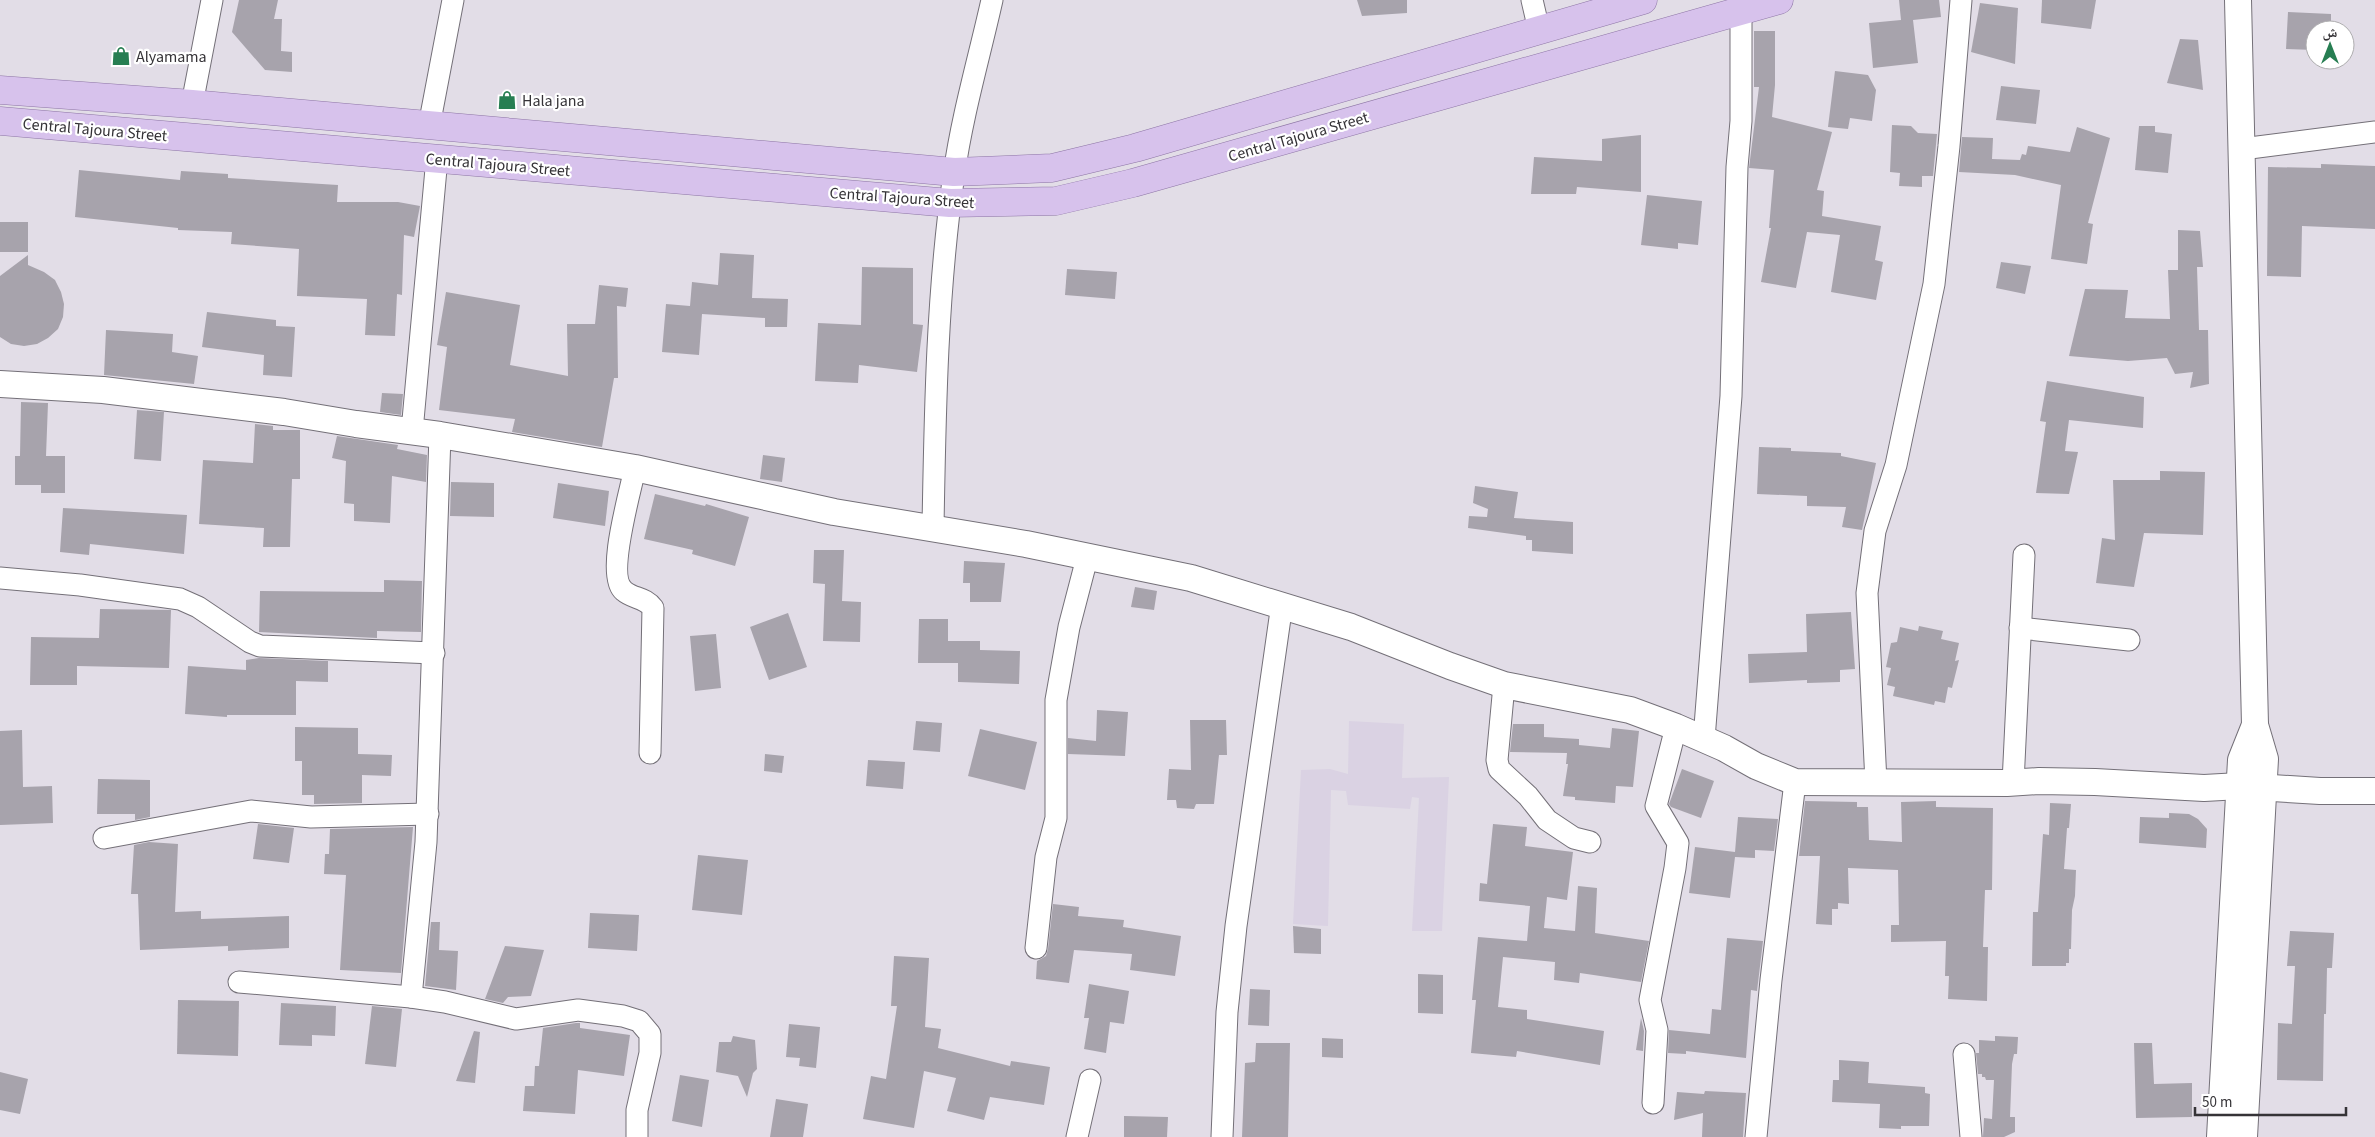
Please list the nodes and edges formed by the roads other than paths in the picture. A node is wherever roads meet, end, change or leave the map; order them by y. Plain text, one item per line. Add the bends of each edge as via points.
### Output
1 (212, 0) edge
2 (453, 0) edge
3 (992, 0) edge
4 (1532, 0) edge
5 (1643, 0) edge
6 (1779, 0) edge
7 (1961, 0) edge
8 (2238, 0) edge
9 (1741, 10) junction
10 (1539, 30) junction
11 (0, 90) edge
12 (192, 104) junction
13 (0, 121) edge
14 (429, 126) junction
15 (2375, 132) edge
16 (2242, 149) junction
17 (437, 158) junction
18 (954, 172) junction
19 (950, 202) junction
20 (0, 384) edge
21 (412, 430) junction
22 (440, 434) junction
23 (635, 468) junction
24 (933, 527) junction
25 (2024, 555) dead end
26 (1087, 558) junction
27 (0, 578) edge
28 (1282, 604) junction
29 (2020, 628) junction
30 (2129, 640) dead end
31 (434, 653) junction
32 (1504, 685) junction
33 (1676, 727) junction
34 (1704, 739) junction
35 (650, 753) dead end
36 (1795, 782) junction
37 (1876, 783) junction
38 (2013, 783) junction
39 (2252, 787) junction
40 (2375, 791) edge
41 (428, 814) junction
42 (104, 838) dead end
43 (1590, 842) dead end
44 (1036, 948) dead end
45 (238, 982) dead end
46 (410, 997) junction
47 (1964, 1054) dead end
48 (1090, 1080) dead end
49 (1653, 1103) dead end
50 (637, 1137) edge
51 (1077, 1137) edge
52 (1222, 1137) edge
53 (1756, 1137) edge
54 (1971, 1137) edge
55 (2220, 1137) edge
56 (2244, 1137) edge

1 - 12 street
2 - 14 street
3 - 18 street
4 - 10 street
5 - 10 main road
6 - 9 main road, Central Tajoura Street
7 - 37 street via 1934,284 1896,465 1874,531 1869,567 1867,593
8 - 16 street
9 - 19 main road, Central Tajoura Street via 1133,183 1056,201
9 - 34 street via 1741,121 1731,396
10 - 18 main road via 1135,148 1052,168
11 - 12 main road
12 - 14 main road
13 - 17 main road, Central Tajoura Street
14 - 18 main road
15 - 16 street
16 - 39 street via 2255,725 2241,760
17 - 19 main road, Central Tajoura Street
17 - 21 street
18 - 19 street
19 - 24 street via 936,372
20 - 21 street via 103,390
21 - 22 street
22 - 23 street
22 - 31 street
23 - 24 street via 834,512
23 - 35 street via 616,564 618,582 623,591 647,600 653,608
24 - 26 street
25 - 29 street
26 - 28 street via 1191,578
26 - 44 street via 1056,700 1056,818 1046,857
27 - 31 street via 180,599 254,645
28 - 32 street
28 - 52 street via 1236,926 1227,1012
29 - 30 street
29 - 38 street
31 - 41 street
32 - 33 street via 1630,710
32 - 43 street via 1497,760 1499,769 1528,796 1547,820 1574,838
33 - 34 street
33 - 49 street via 1656,806 1678,844 1650,1000 1657,1030
34 - 36 street
36 - 37 street
36 - 53 street
37 - 38 street
38 - 39 street
39 - 40 street
39 - 55 street
39 - 56 street
41 - 42 street via 311,817 251,811
41 - 46 street
45 - 46 street
46 - 50 street via 516,1019 578,1010 639,1021 650,1034 650,1053 637,1110
47 - 54 street
48 - 51 street

